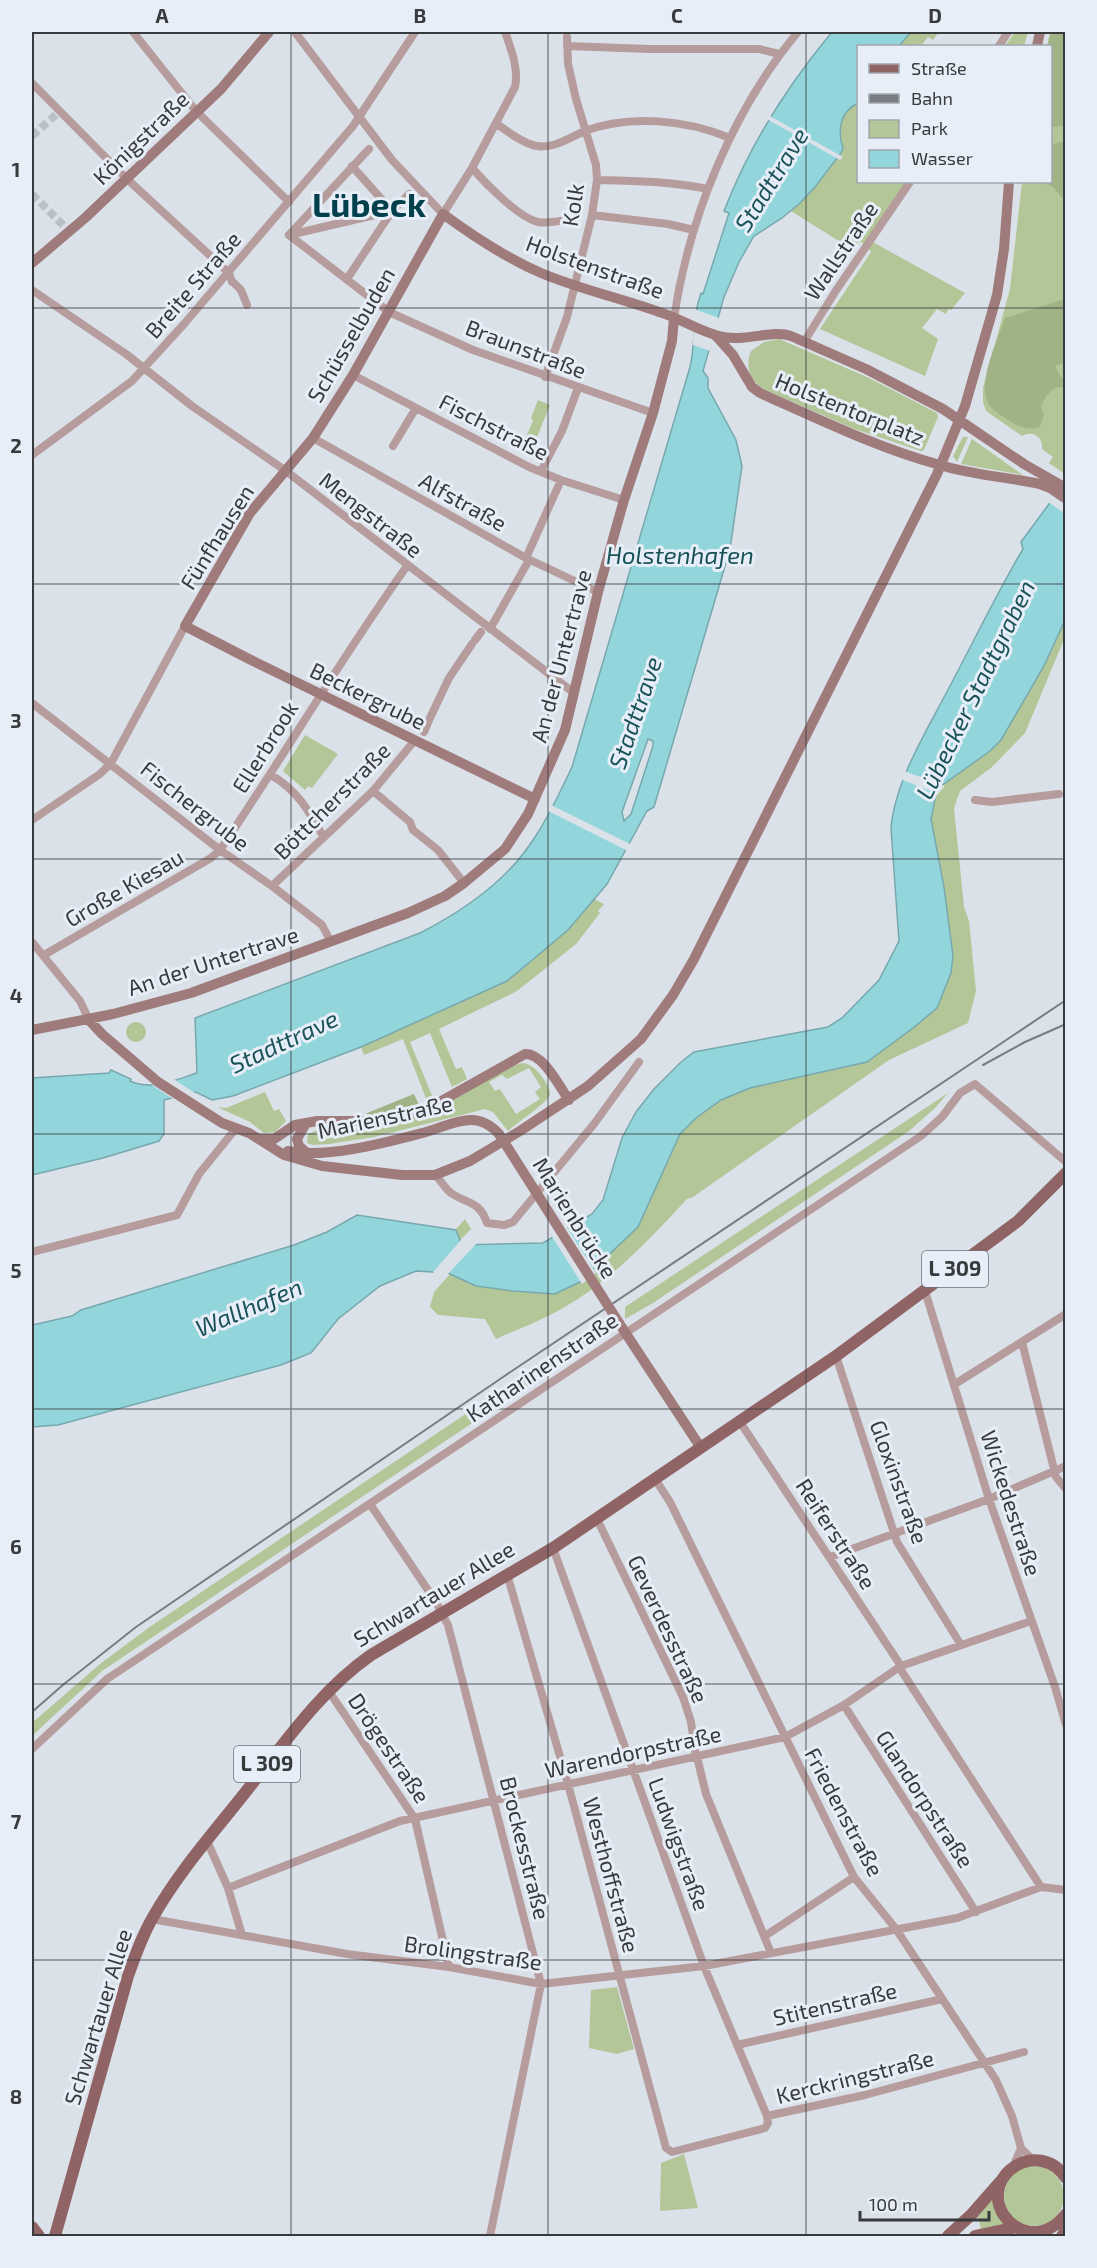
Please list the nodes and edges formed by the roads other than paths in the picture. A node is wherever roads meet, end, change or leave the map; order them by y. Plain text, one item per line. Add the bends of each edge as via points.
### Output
1 (133, 32) edge
2 (269, 32) edge
3 (296, 32) edge
4 (415, 32) edge
5 (505, 32) edge
6 (798, 32) edge
7 (1008, 32) edge
8 (1000, 45) edge
9 (779, 54) junction
10 (32, 83) edge
11 (196, 111) junction
12 (361, 116) junction
13 (497, 124) junction
14 (586, 131) junction
15 (730, 138) junction
16 (369, 149) dead end
17 (352, 166) junction
18 (472, 168) junction
19 (127, 179) junction
20 (597, 180) junction
21 (909, 183) edge
22 (1009, 183) edge
23 (708, 189) junction
24 (409, 194) dead end
25 (289, 202) junction
26 (392, 211) junction
27 (443, 214) junction
28 (592, 215) junction
29 (576, 218) dead end
30 (694, 230) junction
31 (289, 235) junction
32 (32, 263) edge
33 (229, 273) junction
34 (350, 280) junction
35 (574, 285) junction
36 (32, 290) edge
37 (247, 305) dead end
38 (389, 312) junction
39 (674, 318) junction
40 (715, 335) junction
41 (804, 342) junction
42 (144, 368) junction
43 (353, 375) junction
44 (545, 376) junction
45 (578, 388) junction
46 (416, 408) junction
47 (653, 413) junction
48 (961, 419) junction
49 (313, 438) junction
50 (393, 446) dead end
51 (32, 455) edge
52 (941, 466) junction
53 (286, 471) junction
54 (541, 471) junction
55 (561, 480) junction
56 (1052, 484) junction
57 (1065, 488) edge
58 (1065, 499) edge
59 (624, 500) junction
60 (527, 559) junction
61 (407, 566) junction
62 (598, 592) junction
63 (185, 626) junction
64 (484, 630) junction
65 (574, 693) junction
66 (320, 694) junction
67 (32, 703) edge
68 (420, 736) junction
69 (111, 763) junction
70 (271, 775) junction
71 (373, 791) junction
72 (1059, 794) dead end
73 (535, 799) junction
74 (975, 800) dead end
75 (32, 820) edge
76 (323, 836) junction
77 (220, 850) junction
78 (464, 883) junction
79 (272, 886) junction
80 (32, 942) edge
81 (331, 942) junction
82 (44, 955) junction
83 (89, 1020) junction
84 (32, 1030) edge
85 (639, 1062) dead end
86 (569, 1100) junction
87 (306, 1123) junction
88 (235, 1127) junction
89 (499, 1134) joint
90 (260, 1140) junction
91 (276, 1149) junction
92 (342, 1150) junction
93 (307, 1153) junction
94 (1065, 1161) edge
95 (359, 1170) junction
96 (435, 1175) junction
97 (1065, 1175) edge
98 (32, 1252) edge
99 (925, 1291) junction
100 (1065, 1314) edge
101 (622, 1328) junction
102 (1022, 1342) junction
103 (836, 1356) junction
104 (955, 1384) junction
105 (740, 1422) junction
106 (701, 1448) junction
107 (1065, 1466) edge
108 (1055, 1470) junction
109 (655, 1479) junction
110 (1065, 1489) edge
111 (989, 1499) junction
112 (370, 1503) junction
113 (597, 1519) junction
114 (894, 1534) junction
115 (553, 1548) junction
116 (830, 1557) junction
117 (507, 1574) junction
118 (443, 1613) junction
119 (1031, 1621) junction
120 (961, 1645) junction
121 (900, 1667) junction
122 (1065, 1684) edge
123 (1055, 1687) junction
124 (328, 1689) junction
125 (844, 1705) junction
126 (1065, 1725) edge
127 (785, 1737) junction
128 (32, 1749) edge
129 (697, 1757) junction
130 (633, 1771) junction
131 (568, 1784) junction
132 (495, 1802) junction
133 (415, 1818) junction
134 (207, 1841) junction
135 (854, 1876) junction
136 (1041, 1887) junction
137 (228, 1888) junction
138 (1065, 1890) edge
139 (976, 1912) junction
140 (152, 1918) junction
141 (896, 1929) junction
142 (242, 1935) junction
143 (765, 1936) junction
144 (771, 1953) junction
145 (704, 1966) junction
146 (449, 1967) junction
147 (620, 1977) junction
148 (542, 1984) junction
149 (942, 1999) junction
150 (737, 2045) junction
151 (1024, 2052) dead end
152 (984, 2063) junction
153 (767, 2116) junction
154 (1021, 2148) junction
155 (669, 2151) joint
156 (1034, 2160) junction
157 (1013, 2167) junction
158 (1065, 2177) edge
159 (1001, 2181) junction
160 (1065, 2214) edge
161 (32, 2227) edge
162 (1057, 2231) edge
163 (1023, 2232) edge
164 (39, 2236) edge
165 (55, 2236) edge
166 (490, 2236) edge
167 (948, 2236) edge
168 (977, 2236) edge
169 (1002, 2236) edge
170 (1062, 2236) edge

1 - 11 street
2 - 11 main road, Königstraße via 221,89
3 - 12 street
4 - 12 street, Breite Straße
5 - 13 street via 516,81
6 - 9 street
7 - 8 street
9 - 14 street, Kolk via 759,49 567,42 568,64
9 - 15 street
10 - 19 street
11 - 19 main road, Königstraße
11 - 25 street
12 - 25 street, Breite Straße
12 - 27 street via 392,159
13 - 14 street via 538,146 561,143
13 - 18 street
14 - 15 street via 652,122 697,127
14 - 20 street, Kolk
15 - 23 street
16 - 17 street
17 - 26 street
17 - 31 street
18 - 27 street
18 - 29 street via 506,202 539,222
19 - 32 main road, Königstraße
19 - 33 street
20 - 23 street via 666,182
20 - 28 street, Kolk
21 - 41 street, Wallstraße
22 - 48 main road via 996,295
23 - 30 street
24 - 26 street
25 - 33 street, Breite Straße
26 - 31 street
26 - 34 street
27 - 35 main road, Holstenstraße via 520,263
27 - 38 main road, Schüsselbuden
28 - 30 street
28 - 35 street, Kolk
30 - 39 street
31 - 34 street, Braunstraße
33 - 37 street
33 - 42 street, Breite Straße
34 - 38 street, Braunstraße
35 - 39 main road, Holstenstraße
35 - 44 street, Kolk via 567,317
36 - 42 street, Mengstraße
38 - 43 main road, Schüsselbuden
38 - 44 street, Braunstraße via 473,350
39 - 40 main road, Holstenstraße
39 - 47 main road, An der Untertrave via 672,341
40 - 41 main road, Holstentorplatz via 742,339 781,333
40 - 52 main road, Holstentorplatz via 730,350 755,390 855,435
41 - 48 main road, Holstentorplatz via 866,369
42 - 51 street, Breite Straße
42 - 53 street, Mengstraße
43 - 46 street, Fischstraße
43 - 49 main road, Schüsselbuden
44 - 45 street, Braunstraße
45 - 47 street, Braunstraße
45 - 54 street
46 - 50 street
46 - 54 street, Fischstraße
47 - 59 main road, An der Untertrave
48 - 52 main road
48 - 56 main road, Holstentorplatz
49 - 53 main road, Schüsselbuden
49 - 60 street, Alfstraße
52 - 56 main road, Holstentorplatz
52 - 86 main road via 694,959 641,1039
53 - 61 street, Mengstraße
53 - 63 main road, Fünfhausen via 250,513
54 - 55 street, Fischstraße
55 - 59 street, Fischstraße
55 - 60 street, Böttcherstraße
56 - 57 main road
56 - 58 main road
59 - 62 main road, An der Untertrave
60 - 62 street, Alfstraße
60 - 64 street, Böttcherstraße
61 - 64 street, Mengstraße
61 - 66 street, Ellerbrook
62 - 65 main road, An der Untertrave
63 - 66 main road, Beckergrube
63 - 69 street
64 - 65 street, Mengstraße
64 - 68 street, Böttcherstraße via 449,678
65 - 73 main road, An der Untertrave via 565,730
66 - 68 main road, Beckergrube
66 - 70 street, Ellerbrook
67 - 69 street, Fischergrube
68 - 71 street, Böttcherstraße
68 - 73 main road, Beckergrube
69 - 75 street
69 - 77 street, Fischergrube
70 - 76 street via 298,795
70 - 77 street, Ellerbrook
71 - 76 street, Böttcherstraße
71 - 78 street via 438,850
72 - 74 street via 992,802
73 - 78 main road, An der Untertrave via 505,849
76 - 79 street, Böttcherstraße
77 - 79 street, Fischergrube
77 - 82 street, Große Kiesau
78 - 81 main road, An der Untertrave via 408,914
79 - 81 street, Fischergrube via 322,925
80 - 82 street
81 - 83 main road, An der Untertrave via 191,993
82 - 83 street
83 - 84 main road, An der Untertrave
83 - 88 main road via 139,1066
85 - 96 street via 594,1124 513,1222 504,1226 487,1223 484,1213 450,1193
86 - 87 main road via 542,1060 529,1053 410,1115 387,1121
86 - 96 main road via 470,1161
87 - 90 main road via 295,1125 274,1139
87 - 93 main road via 297,1139
88 - 90 main road
88 - 98 street via 198,1174 177,1215
89 - 92 main road, Marienstraße via 488,1124 467,1120
89 - 101 main road, Marienbrücke, bridge
90 - 91 main road
91 - 93 main road, Marienstraße
91 - 95 main road via 322,1166
92 - 93 main road, Marienstraße
92 - 95 main road via 344,1161
94 - 101 street, Katharinenstraße via 975,1084 960,1093 921,1136
95 - 96 main road
97 - 99 main road, Schwartauer Allee / L 309 via 1018,1221
99 - 103 main road, Schwartauer Allee / L 309
99 - 104 street, Wickedestraße
100 - 102 street
101 - 106 main road
101 - 112 street, Katharinenstraße
102 - 104 street
102 - 108 street
103 - 105 main road, Schwartauer Allee / L 309
103 - 114 street, Gloxinstraße
104 - 111 street, Wickedestraße
105 - 106 main road, Schwartauer Allee / L 309
105 - 116 street, Reiferstraße
106 - 109 main road, Schwartauer Allee / L 309
107 - 108 street
108 - 110 street
108 - 111 street
109 - 113 main road, Schwartauer Allee / L 309
109 - 127 street, Friedenstraße via 670,1502
111 - 114 street
111 - 119 street, Wickedestraße
112 - 118 street, Brockesstraße
112 - 128 street, Katharinenstraße via 106,1679
113 - 115 main road, Schwartauer Allee / L 309
113 - 129 street, Geverdesstraße via 683,1697
114 - 116 street
114 - 120 street, Gloxinstraße
115 - 117 main road, Schwartauer Allee / L 309
115 - 130 street, Ludwigstraße
116 - 121 street, Reiferstraße
117 - 118 main road, Schwartauer Allee / L 309
117 - 131 street, Westhoffstraße
118 - 124 main road, Schwartauer Allee / L 309 via 371,1655
118 - 132 street, Brockesstraße
119 - 120 street, Warendorpstraße
119 - 123 street, Wickedestraße
120 - 121 street, Warendorpstraße
121 - 125 street, Warendorpstraße
121 - 136 street, Reiferstraße
122 - 123 street
123 - 126 street, Wickedestraße
124 - 133 street, Drögestraße
124 - 134 main road, Schwartauer Allee / L 309
125 - 127 street, Warendorpstraße
125 - 139 street, Glandorpstraße
127 - 129 street, Warendorpstraße
127 - 135 street, Friedenstraße
129 - 130 street, Warendorpstraße
129 - 143 street, Geverdesstraße via 706,1794
130 - 131 street, Warendorpstraße
130 - 145 street, Ludwigstraße
131 - 132 street, Warendorpstraße
131 - 147 street, Westhoffstraße
132 - 133 street, Warendorpstraße
132 - 148 street, Brockesstraße
133 - 137 street, Warendorpstraße
133 - 146 street, Drögestraße
134 - 137 street
134 - 140 main road, Schwartauer Allee / L 309
135 - 141 street, Friedenstraße
135 - 143 street
136 - 138 street
136 - 139 street, Brolingstraße
137 - 142 street
139 - 141 street, Brolingstraße
140 - 142 street, Brolingstraße
140 - 165 main road, Schwartauer Allee / L 309 via 128,1976
141 - 144 street, Brolingstraße
141 - 149 street, Friedenstraße
142 - 146 street, Brolingstraße
143 - 144 street, Geverdesstraße
144 - 145 street, Brolingstraße
145 - 147 street, Brolingstraße
145 - 150 street, Ludwigstraße
146 - 148 street, Brolingstraße
147 - 148 street, Brolingstraße
147 - 155 street, Westhoffstraße
148 - 166 street, Brockesstraße
149 - 150 street, Stitenstraße
149 - 152 street, Friedenstraße
150 - 153 street, Ludwigstraße
151 - 152 street, Kerckringstraße
152 - 153 street, Kerckringstraße
152 - 154 street, Friedenstraße via 1012,2116
153 - 155 street, Kerckringstraße via 765,2128
154 - 156 street
154 - 157 street
156 - 157 main road
156 - 158 main road via 1049,2163
157 - 159 main road
159 - 163 main road via 1000,2208 1006,2219
159 - 167 main road
160 - 162 main road
161 - 164 main road
162 - 163 main road
162 - 170 main road
163 - 168 main road
168 - 169 main road

